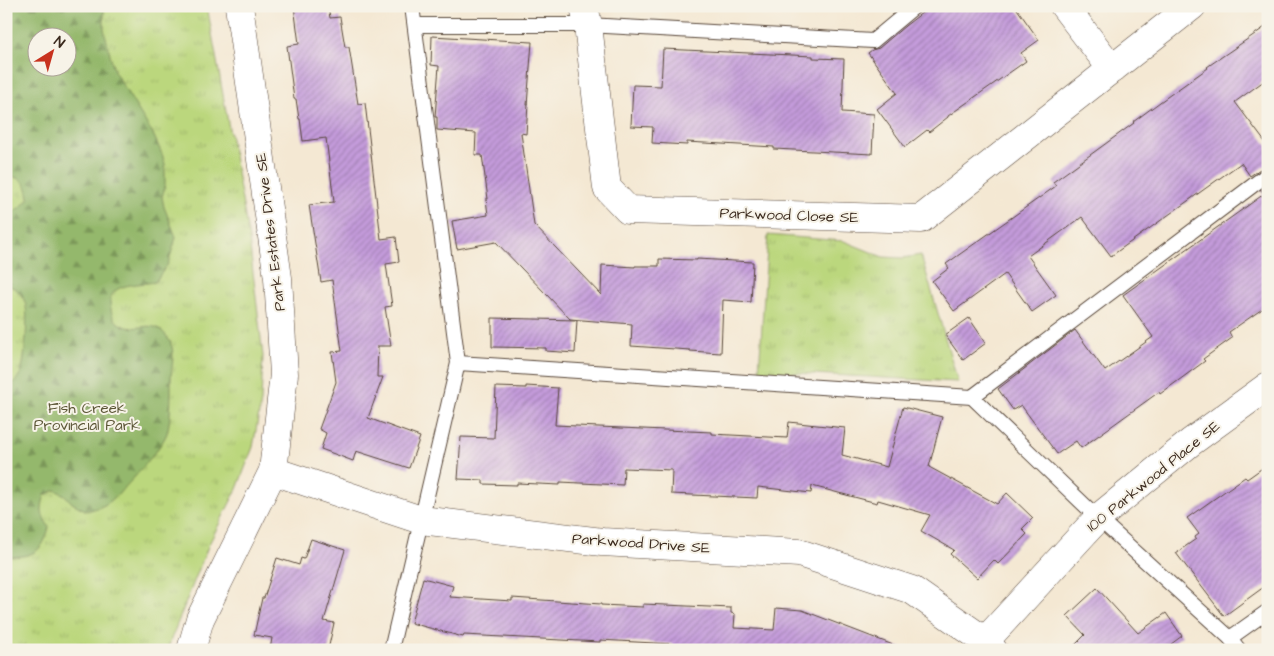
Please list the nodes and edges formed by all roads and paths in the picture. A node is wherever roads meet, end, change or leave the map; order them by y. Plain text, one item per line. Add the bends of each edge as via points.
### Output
1 (240, 6) edge
2 (412, 6) edge
3 (915, 6) edge
4 (1064, 6) edge
5 (1192, 6) edge
6 (586, 16) edge
7 (415, 26) junction
8 (1112, 69) junction
9 (1268, 174) edge
10 (458, 363) junction
11 (1268, 386) edge
12 (972, 397) junction
13 (273, 471) junction
14 (1098, 518) junction
15 (420, 520) junction
16 (1268, 611) edge
17 (1234, 644) edge
18 (989, 645) edge
19 (191, 650) edge
20 (391, 650) edge

1 - 13 street, Park Estates Drive SE via 278,278 284,374
2 - 7 lane
3 - 6 lane via 872,41
4 - 8 street
5 - 8 street, Parkwood Close SE
6 - 7 lane
6 - 8 street, Parkwood Close SE via 607,188 628,210 921,218
7 - 10 lane
9 - 12 lane
10 - 12 lane
10 - 15 lane
11 - 14 street, 100 Parkwood Place SE via 1191,442
12 - 14 lane
13 - 15 street, Parkwood Drive SE
13 - 19 street, Park Estates Drive SE via 200,619
14 - 17 lane
14 - 18 street, 100 Parkwood Place SE
15 - 18 street, Parkwood Drive SE via 602,542 798,553 912,590
15 - 20 lane
16 - 17 lane

